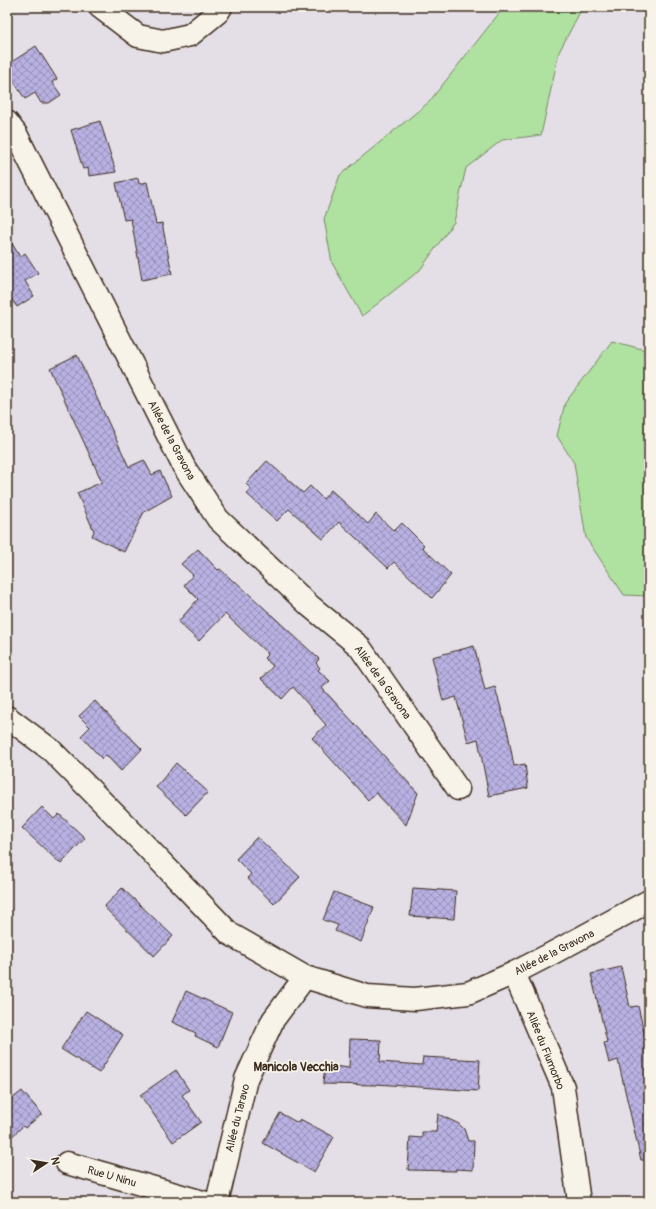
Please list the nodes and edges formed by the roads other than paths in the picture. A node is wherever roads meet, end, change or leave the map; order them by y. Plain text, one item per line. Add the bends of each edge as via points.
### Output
1 (100, 7) edge
2 (221, 7) edge
3 (7, 122) edge
4 (7, 717) edge
5 (458, 789) dead end
6 (649, 901) edge
7 (514, 973) junction
8 (306, 977) junction
9 (67, 1163) dead end
10 (203, 1202) edge
11 (217, 1202) edge
12 (579, 1202) edge

1 - 2 street via 138,36 163,41 190,35
3 - 5 street, Allée de la Gravona via 16,134 184,468 218,519 310,606 359,646
4 - 8 street, Allée de la Gravona via 51,750 230,934
6 - 7 street, Allée de la Gravona
7 - 8 street, Allée de la Gravona via 468,993 415,999 367,996
7 - 12 street, Allée du Fiumorbo via 563,1087
8 - 11 street, Allée du Taravo via 273,1020 246,1079
9 - 10 street, Rue U Ninu

